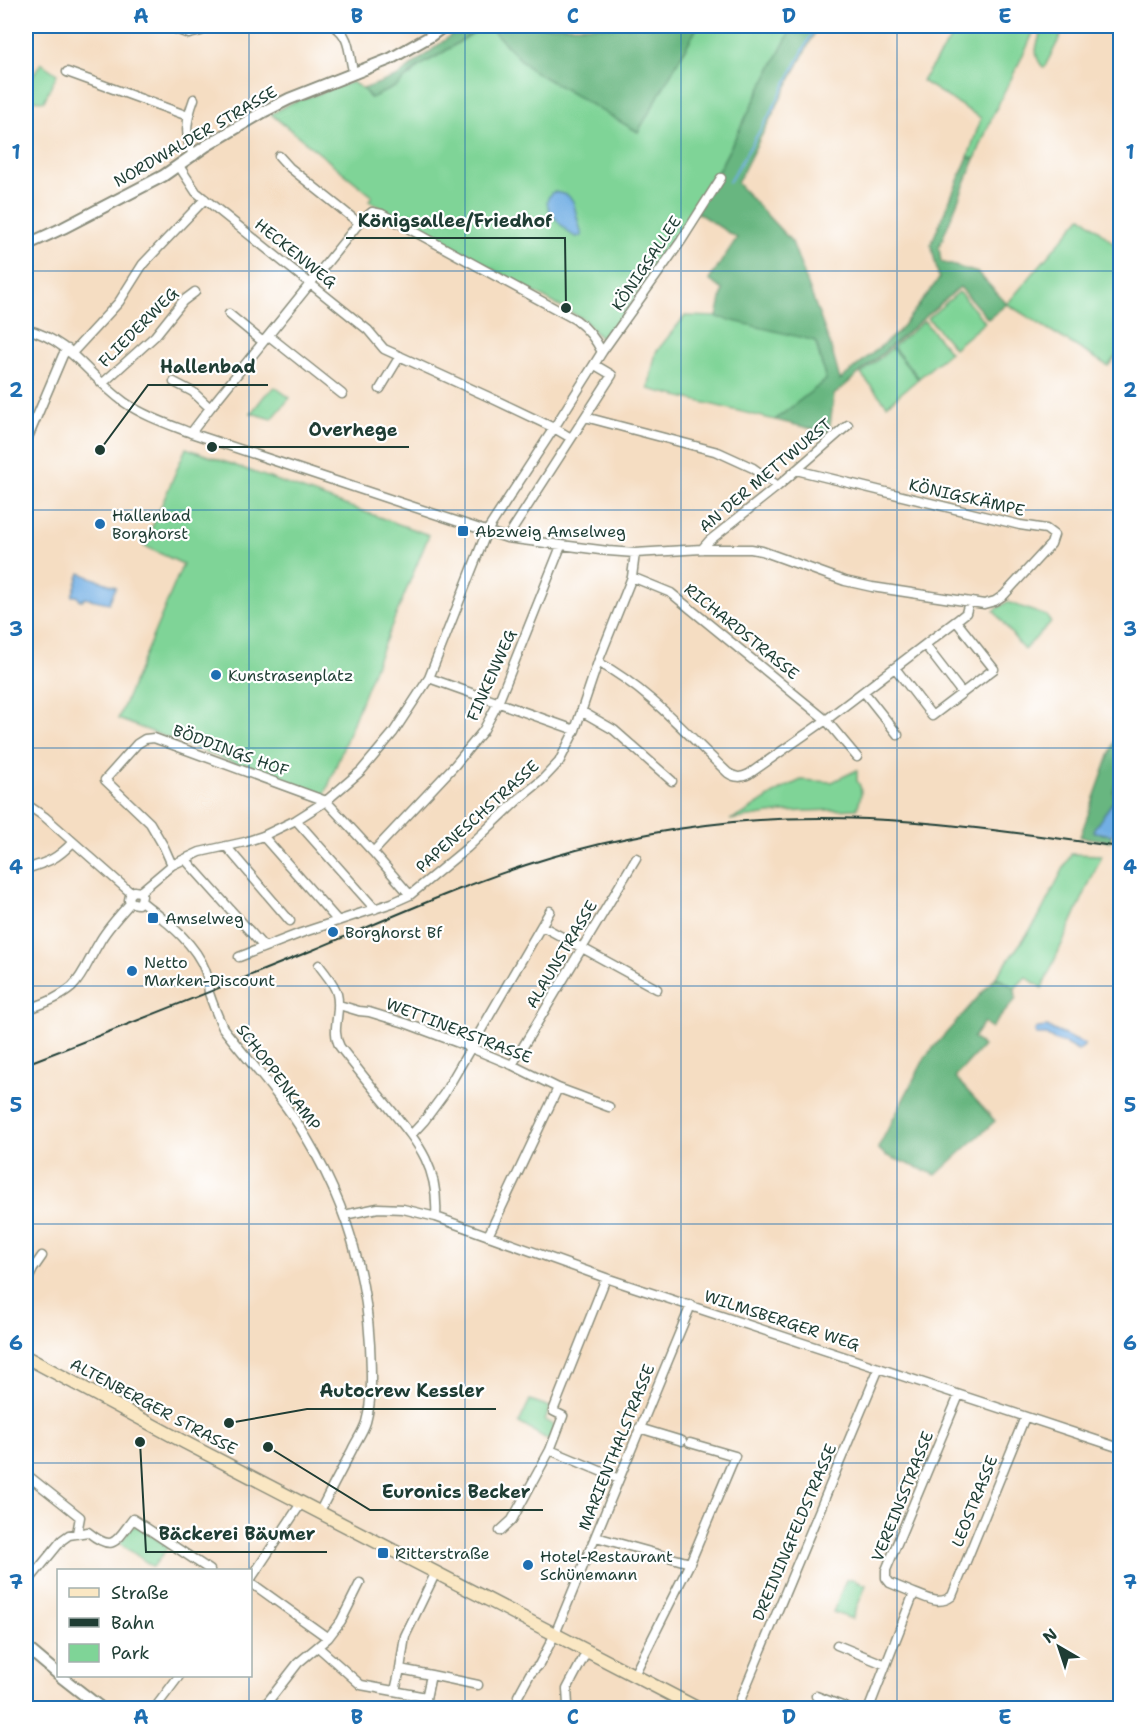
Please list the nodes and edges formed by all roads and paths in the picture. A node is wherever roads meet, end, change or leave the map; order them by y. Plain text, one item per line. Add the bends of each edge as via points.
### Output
1 (168, 26) edge
2 (202, 26) edge
3 (334, 26) edge
4 (444, 26) edge
5 (67, 72) dead end
6 (354, 74) junction
7 (194, 99) dead end
8 (188, 116) junction
9 (194, 156) junction
10 (279, 156) dead end
11 (179, 166) junction
12 (721, 178) dead end
13 (205, 199) junction
14 (359, 223) junction
15 (26, 245) edge
16 (311, 284) junction
17 (195, 292) dead end
18 (228, 314) dead end
19 (26, 329) edge
20 (266, 339) junction
21 (70, 351) junction
22 (602, 352) junction
23 (400, 356) junction
24 (595, 365) junction
25 (174, 382) dead end
26 (103, 383) junction
27 (380, 389) dead end
28 (342, 394) dead end
29 (210, 408) junction
30 (585, 417) junction
31 (848, 425) dead end
32 (554, 428) junction
33 (191, 434) junction
34 (571, 438) junction
35 (26, 442) edge
36 (796, 470) junction
37 (778, 486) junction
38 (487, 531) junction
39 (507, 538) junction
40 (561, 546) junction
41 (702, 549) junction
42 (635, 553) junction
43 (632, 578) junction
44 (969, 602) junction
45 (956, 621) junction
46 (925, 645) junction
47 (598, 662) junction
48 (895, 668) junction
49 (429, 678) junction
50 (864, 692) junction
51 (962, 693) junction
52 (498, 703) junction
53 (581, 711) junction
54 (826, 720) junction
55 (575, 730) junction
56 (898, 735) dead end
57 (857, 757) dead end
58 (672, 781) dead end
59 (326, 801) junction
60 (26, 804) edge
61 (296, 820) junction
62 (263, 836) junction
63 (73, 842) junction
64 (226, 846) junction
65 (373, 852) junction
66 (636, 858) dead end
67 (185, 859) junction
68 (172, 864) junction
69 (26, 869) edge
70 (410, 896) junction
71 (136, 897) junction
72 (375, 909) junction
73 (550, 911) dead end
74 (290, 921) dead end
75 (338, 921) junction
76 (542, 926) junction
77 (264, 947) junction
78 (582, 949) junction
79 (239, 957) dead end
80 (319, 965) dead end
81 (657, 989) dead end
82 (339, 1005) junction
83 (26, 1010) edge
84 (470, 1048) junction
85 (512, 1065) junction
86 (558, 1088) junction
87 (609, 1107) dead end
88 (411, 1135) junction
89 (344, 1215) junction
90 (436, 1217) junction
91 (488, 1236) junction
92 (42, 1256) dead end
93 (26, 1261) edge
94 (33, 1269) junction
95 (606, 1278) junction
96 (26, 1284) edge
97 (691, 1305) junction
98 (26, 1357) edge
99 (879, 1368) junction
100 (959, 1395) junction
101 (1025, 1417) junction
102 (639, 1428) junction
103 (1120, 1448) edge
104 (550, 1450) junction
105 (26, 1474) edge
106 (620, 1479) junction
107 (302, 1502) junction
108 (320, 1511) junction
109 (500, 1531) dead end
110 (77, 1533) junction
111 (596, 1537) junction
112 (690, 1563) junction
113 (208, 1569) edge
114 (436, 1572) junction
115 (252, 1578) edge
116 (252, 1582) edge
117 (360, 1583) dead end
118 (26, 1584) edge
119 (914, 1593) junction
120 (952, 1596) joint
121 (555, 1634) junction
122 (328, 1638) junction
123 (837, 1645) dead end
124 (26, 1647) edge
125 (318, 1647) junction
126 (586, 1650) junction
127 (886, 1665) junction
128 (400, 1669) junction
129 (57, 1673) edge
130 (431, 1675) junction
131 (634, 1675) junction
132 (61, 1677) edge
133 (177, 1677) edge
134 (478, 1685) dead end
135 (395, 1691) junction
136 (518, 1696) dead end
137 (816, 1696) dead end
138 (426, 1697) junction
139 (681, 1705) edge
140 (100, 1708) edge
141 (155, 1708) edge
142 (262, 1708) edge
143 (424, 1708) edge
144 (566, 1708) edge
145 (697, 1708) edge
146 (737, 1708) edge
147 (847, 1708) edge
148 (869, 1708) edge

1 - 2 street via 189,34 201,31
3 - 6 street via 347,39
4 - 6 street, NORDWALDER STRASSE via 408,50
5 - 8 street
6 - 9 street, NORDWALDER STRASSE via 265,111
7 - 8 street
8 - 9 street via 187,139
9 - 11 street, NORDWALDER STRASSE
10 - 14 street
11 - 13 street, HECKENWEG
11 - 15 street, NORDWALDER STRASSE
12 - 22 street, KÖNIGSALLEE
13 - 16 street, HECKENWEG
13 - 21 street via 143,264 119,302
14 - 16 street
14 - 22 street via 372,212 382,214 576,320 596,339
16 - 20 street
16 - 23 street, HECKENWEG via 368,330 384,349
17 - 26 street, FLIEDERWEG via 155,336
18 - 20 street
19 - 21 street via 50,337
20 - 28 street
20 - 29 street
21 - 26 street
21 - 35 street via 63,355
22 - 24 street, KÖNIGSALLEE
23 - 27 street
23 - 32 street, HECKENWEG
24 - 30 street via 612,375
24 - 32 street, KÖNIGSALLEE
25 - 29 street via 193,392
26 - 33 street via 125,402
29 - 33 street
30 - 34 street
30 - 37 street via 718,452 753,468
31 - 36 street, AN DER METTWURST
32 - 34 street, HECKENWEG
32 - 38 street, KÖNIGSALLEE
33 - 38 street
34 - 39 street
36 - 37 street, AN DER METTWURST
36 - 44 street, KÖNIGSKÄMPE via 1046,529 1054,535 1051,544 1004,595 984,604
37 - 41 street, AN DER METTWURST
38 - 39 street
38 - 49 street
39 - 40 street
40 - 42 street
40 - 52 street, FINKENWEG
41 - 42 street
41 - 44 street via 762,551 845,581
42 - 43 street, PAPENESCHSTRASSE
43 - 47 street, PAPENESCHSTRASSE
43 - 54 street, RICHARDSTRASSE via 671,593
44 - 45 street via 966,613
45 - 46 street
45 - 51 street via 994,669
46 - 48 street
46 - 51 street
47 - 53 street, PAPENESCHSTRASSE
47 - 54 street via 652,700 735,777 749,774
48 - 50 street
48 - 51 street via 932,716
49 - 52 street
49 - 59 street via 393,733 361,771
50 - 54 street
50 - 56 street
52 - 55 street
52 - 65 street, FINKENWEG via 483,730 455,765
53 - 55 street, PAPENESCHSTRASSE
53 - 58 street via 614,730
54 - 57 street, RICHARDSTRASSE
55 - 70 street, PAPENESCHSTRASSE via 559,762 542,780
59 - 61 street
59 - 65 street
59 - 68 street, BÖDDINGS HOF via 154,738 145,739 105,780 150,823
60 - 63 street
61 - 62 street
61 - 72 street
62 - 64 street
62 - 75 street
63 - 69 street via 60,855
63 - 71 street
64 - 67 street
64 - 74 street
65 - 70 street
66 - 78 street, ALAUNSTRASSE
67 - 68 street
67 - 77 street
68 - 71 street
70 - 72 street, PAPENESCHSTRASSE
71 - 83 street via 100,940 73,986
71 - 89 street, SCHOPPENKAMP via 196,953 223,1028 305,1136
72 - 75 street, PAPENESCHSTRASSE
73 - 76 street
75 - 77 street, PAPENESCHSTRASSE
76 - 78 street
76 - 84 street
77 - 79 street, PAPENESCHSTRASSE
78 - 81 street
78 - 85 street, ALAUNSTRASSE
80 - 82 street via 337,991
82 - 84 street, WETTINERSTRASSE via 405,1023
82 - 88 street via 335,1039
84 - 85 street, WETTINERSTRASSE
84 - 88 street via 434,1110
85 - 86 street, WETTINERSTRASSE
86 - 87 street, WETTINERSTRASSE
86 - 91 street
88 - 90 street via 430,1169 437,1197
89 - 90 street, WILMSBERGER WEG via 378,1208
89 - 108 street, SCHOPPENKAMP via 361,1271 369,1325 370,1399 366,1423
90 - 91 street, WILMSBERGER WEG
91 - 95 street, WILMSBERGER WEG
92 - 94 street
93 - 94 street
94 - 96 street
95 - 97 street, WILMSBERGER WEG
95 - 104 street via 554,1411 563,1416
97 - 99 street, WILMSBERGER WEG
97 - 102 street, MARIENTHALSTRASSE
98 - 107 main road, ALTENBERGER STRASSE
99 - 100 street, WILMSBERGER WEG
99 - 146 street, DREININGFELDSTRASSE
100 - 101 street, WILMSBERGER WEG
100 - 119 street, VEREINSSTRASSE via 886,1570 891,1583
101 - 103 street, WILMSBERGER WEG
101 - 120 street, LEOSTRASSE
102 - 106 street, MARIENTHALSTRASSE
102 - 112 street via 735,1456
104 - 106 street
104 - 109 street via 512,1520
105 - 110 street via 80,1517
106 - 111 street, MARIENTHALSTRASSE
107 - 108 main road, ALTENBERGER STRASSE
107 - 115 street
108 - 114 main road, ALTENBERGER STRASSE
110 - 113 street via 88,1532 109,1544 133,1519
110 - 118 street via 62,1540
111 - 112 street
111 - 121 street, MARIENTHALSTRASSE
112 - 131 street
114 - 121 main road, ALTENBERGER STRASSE
114 - 128 street via 405,1636
116 - 122 street
117 - 122 street
119 - 120 street, VEREINSSTRASSE via 939,1602
119 - 127 street
121 - 126 main road, ALTENBERGER STRASSE
121 - 136 street
122 - 125 street
123 - 127 street
124 - 129 street
125 - 135 street via 361,1685
125 - 142 street via 288,1673
126 - 131 main road, ALTENBERGER STRASSE
126 - 144 street via 567,1689
127 - 148 street
128 - 130 street
128 - 135 street
130 - 134 street
130 - 138 street
131 - 139 main road, ALTENBERGER STRASSE
132 - 140 street
133 - 141 street
135 - 138 street
137 - 147 street
138 - 143 street
139 - 145 main road, ALTENBERGER STRASSE

